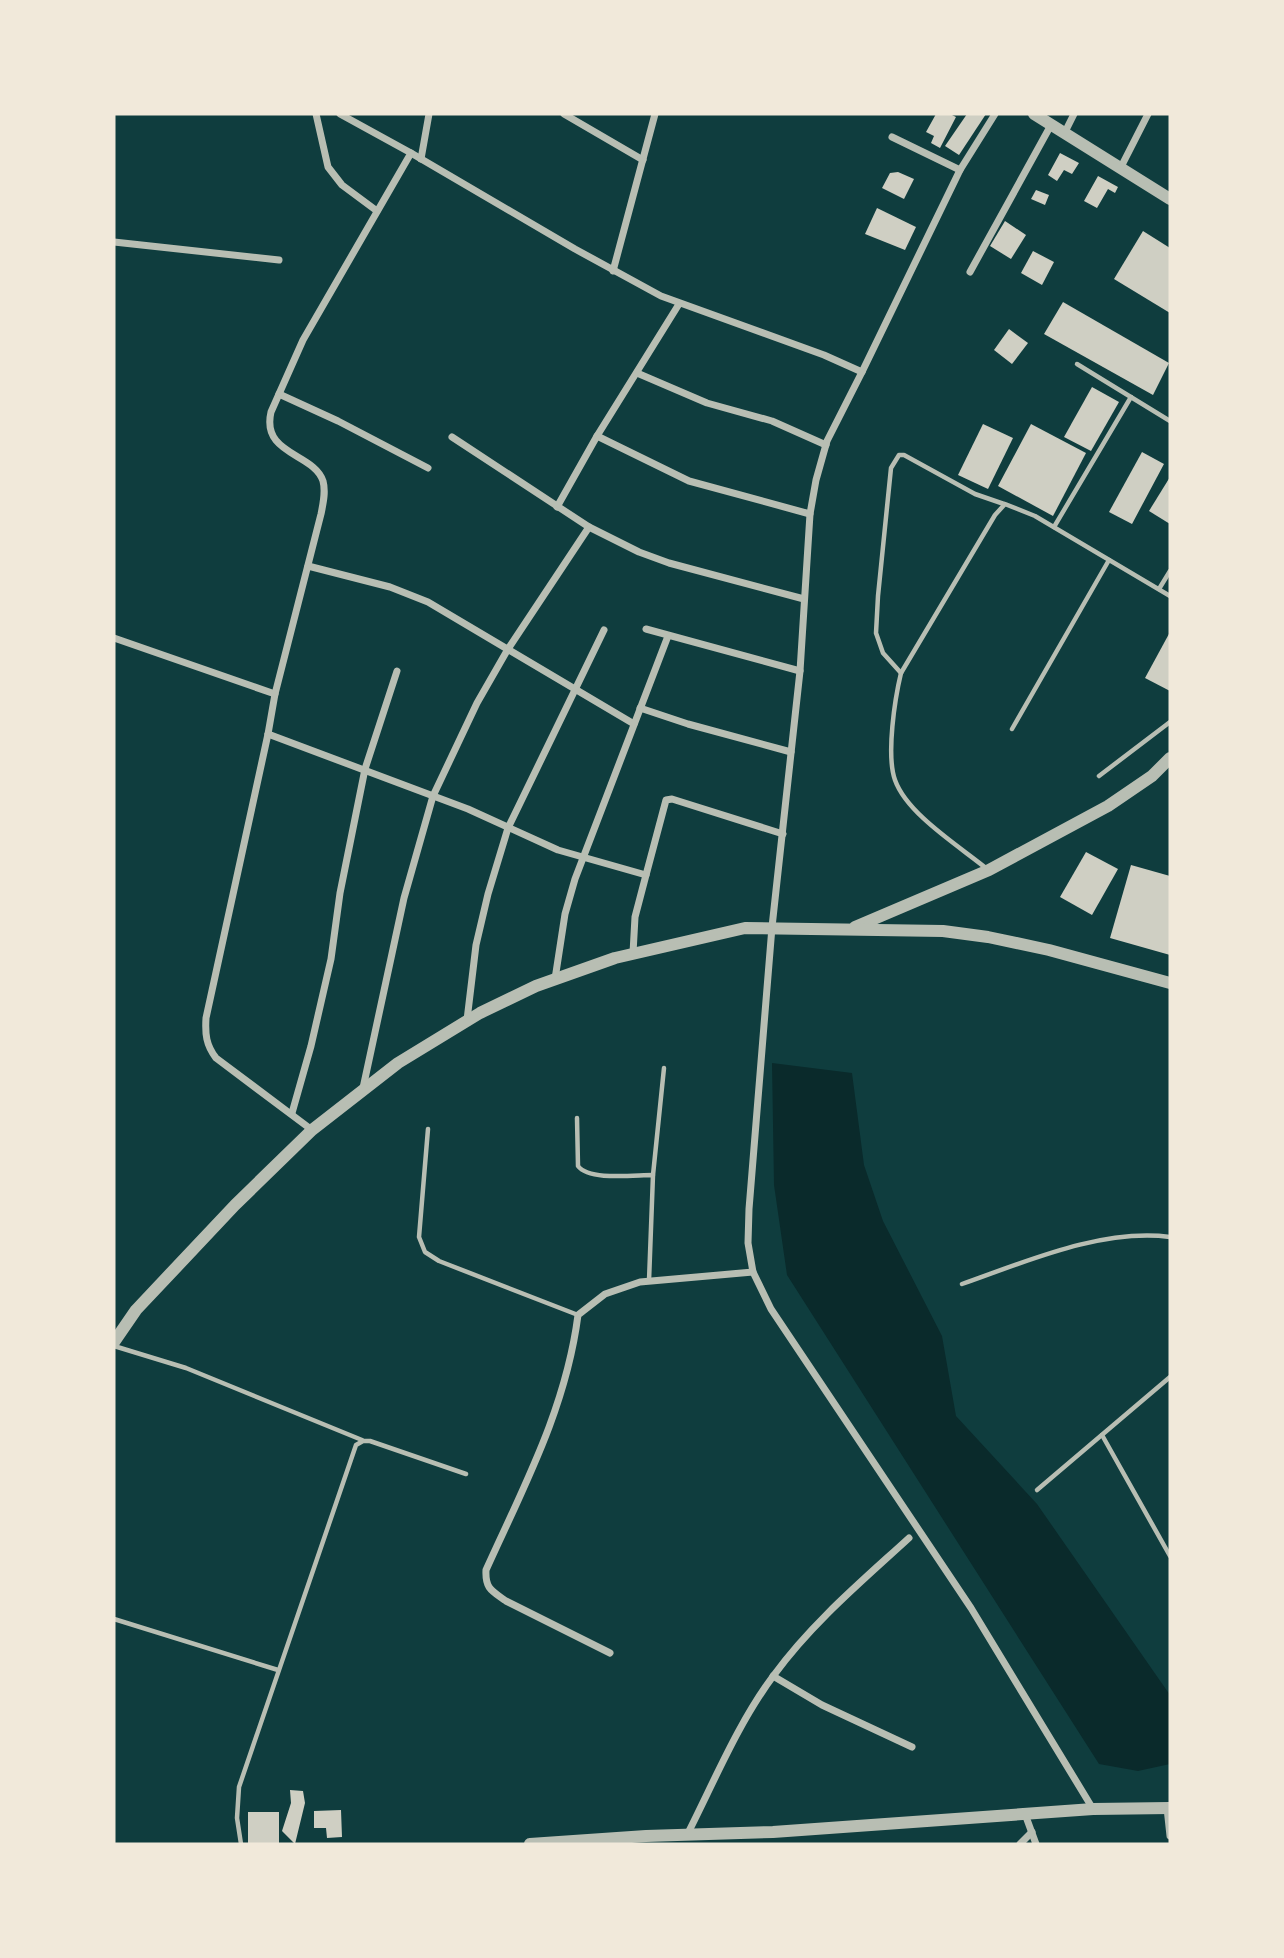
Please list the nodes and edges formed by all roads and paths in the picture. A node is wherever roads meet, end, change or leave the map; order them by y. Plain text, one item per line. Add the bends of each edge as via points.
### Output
1 (316, 114) edge
2 (340, 114) edge
3 (429, 114) edge
4 (565, 114) edge
5 (655, 114) edge
6 (995, 114) edge
7 (1034, 114) edge
8 (1074, 114) edge
9 (1148, 114) edge
10 (1051, 125) junction
11 (1064, 134) junction
12 (892, 137) dead end
13 (411, 153) junction
14 (421, 159) junction
15 (643, 160) junction
16 (1121, 167) junction
17 (960, 170) junction
18 (1170, 199) edge
19 (377, 211) junction
20 (114, 242) edge
21 (279, 260) dead end
22 (613, 271) junction
23 (970, 272) dead end
24 (679, 304) junction
25 (1077, 364) dead end
26 (862, 372) junction
27 (637, 373) junction
28 (279, 394) junction
29 (1130, 397) junction
30 (1170, 421) edge
31 (597, 436) junction
32 (452, 437) dead end
33 (826, 445) junction
34 (428, 468) dead end
35 (1004, 504) junction
36 (557, 507) junction
37 (810, 514) junction
38 (589, 527) junction
39 (1054, 527) junction
40 (1110, 560) junction
41 (308, 566) junction
42 (1170, 571) edge
43 (1158, 589) junction
44 (1170, 596) edge
45 (804, 599) junction
46 (646, 629) dead end
47 (604, 630) dead end
48 (668, 636) junction
49 (114, 638) edge
50 (508, 649) junction
51 (397, 671) dead end
52 (800, 671) junction
53 (901, 673) junction
54 (574, 688) junction
55 (275, 694) junction
56 (640, 708) junction
57 (1170, 722) edge
58 (634, 724) junction
59 (1012, 729) dead end
60 (268, 734) junction
61 (791, 752) junction
62 (1170, 758) edge
63 (365, 769) junction
64 (1099, 776) dead end
65 (433, 796) junction
66 (508, 828) junction
67 (783, 834) junction
68 (583, 858) junction
69 (989, 870) junction
70 (646, 875) junction
71 (772, 927) junction
72 (852, 928) junction
73 (633, 953) junction
74 (555, 979) junction
75 (1170, 983) edge
76 (467, 1021) junction
77 (664, 1068) dead end
78 (362, 1090) junction
79 (292, 1113) junction
80 (577, 1118) dead end
81 (312, 1129) junction
82 (428, 1129) dead end
83 (653, 1175) junction
84 (1170, 1237) edge
85 (753, 1272) junction
86 (649, 1281) junction
87 (962, 1284) dead end
88 (578, 1315) junction
89 (114, 1344) edge
90 (1170, 1377) edge
91 (1102, 1435) junction
92 (363, 1441) junction
93 (466, 1474) dead end
94 (1037, 1490) dead end
95 (909, 1538) dead end
96 (1170, 1556) edge
97 (114, 1619) edge
98 (610, 1653) dead end
99 (278, 1670) junction
100 (773, 1676) junction
101 (912, 1747) dead end
102 (1169, 1808) edge
103 (1093, 1809) junction
104 (1025, 1815) junction
105 (1032, 1832) junction
106 (687, 1836) junction
107 (1170, 1836) edge
108 (648, 1840) edge
109 (241, 1844) edge
110 (530, 1844) edge
111 (1020, 1844) edge
112 (1036, 1844) edge

1 - 19 street via 328,167 342,185
2 - 13 street
3 - 14 street
4 - 15 street
5 - 15 street
6 - 17 street
7 - 10 street
8 - 11 street
9 - 16 street
10 - 11 street
10 - 23 street
11 - 16 street
12 - 17 street
13 - 14 street
13 - 19 street
14 - 22 street
15 - 22 street
16 - 18 street
17 - 26 street
19 - 28 street via 303,340
20 - 21 street
22 - 24 street
24 - 26 street
24 - 27 street
25 - 29 lane
26 - 33 street
27 - 31 street
27 - 33 street
28 - 34 street
28 - 41 street via 271,412 271,432 323,482 321,514
29 - 30 lane
29 - 39 lane
31 - 36 street
31 - 37 street via 689,481
32 - 36 street
33 - 37 street
35 - 39 lane
35 - 53 lane
35 - 53 lane via 975,495 904,455 894,460 876,633 883,653
36 - 38 street
37 - 45 street
38 - 45 street via 669,563
38 - 50 street
39 - 40 lane
40 - 43 lane
40 - 59 lane
41 - 50 street via 413,596
41 - 55 street
42 - 43 lane
43 - 44 lane
45 - 52 street
46 - 48 street
47 - 54 street
48 - 52 street
48 - 56 street
49 - 55 street
50 - 54 street
50 - 65 street
51 - 63 street
52 - 61 street
53 - 69 lane via 892,730 894,778 917,811
54 - 58 street
54 - 66 street
55 - 60 street
56 - 58 street
56 - 61 street
57 - 64 lane
58 - 68 street
60 - 63 street
60 - 79 street via 205,1035 216,1058
61 - 67 street
62 - 69 street via 1108,806
63 - 65 street
63 - 79 street via 331,959
65 - 66 street
65 - 78 street via 404,898
66 - 68 street
66 - 76 street via 476,945
67 - 70 street via 666,800
67 - 71 street
68 - 70 street
68 - 74 street via 565,914
69 - 72 street
70 - 73 street via 635,917
71 - 72 street
71 - 73 street via 745,928
71 - 85 street via 748,1209
72 - 75 street via 988,937
73 - 74 street
74 - 76 street
76 - 78 street
77 - 83 lane
78 - 81 street
79 - 81 street
80 - 83 lane via 581,1171
81 - 89 street via 174,1268 136,1310
82 - 88 lane via 419,1237 425,1252
83 - 86 lane
84 - 87 lane via 1119,1238 1063,1250
85 - 86 street
85 - 103 street via 771,1309 971,1608
86 - 88 street via 605,1294
88 - 98 street via 574,1351 560,1397 527,1484 486,1570 486,1583 506,1601
89 - 92 lane via 186,1368
90 - 91 lane
91 - 94 lane
91 - 96 lane
92 - 93 lane
92 - 99 lane via 351,1454
95 - 100 street via 811,1630
97 - 99 lane
99 - 109 lane via 239,1787
100 - 101 street via 822,1706
100 - 106 street
102 - 103 street
102 - 107 street
103 - 104 street
104 - 105 street
104 - 106 street
105 - 111 street
105 - 112 street
106 - 108 street
108 - 110 street

